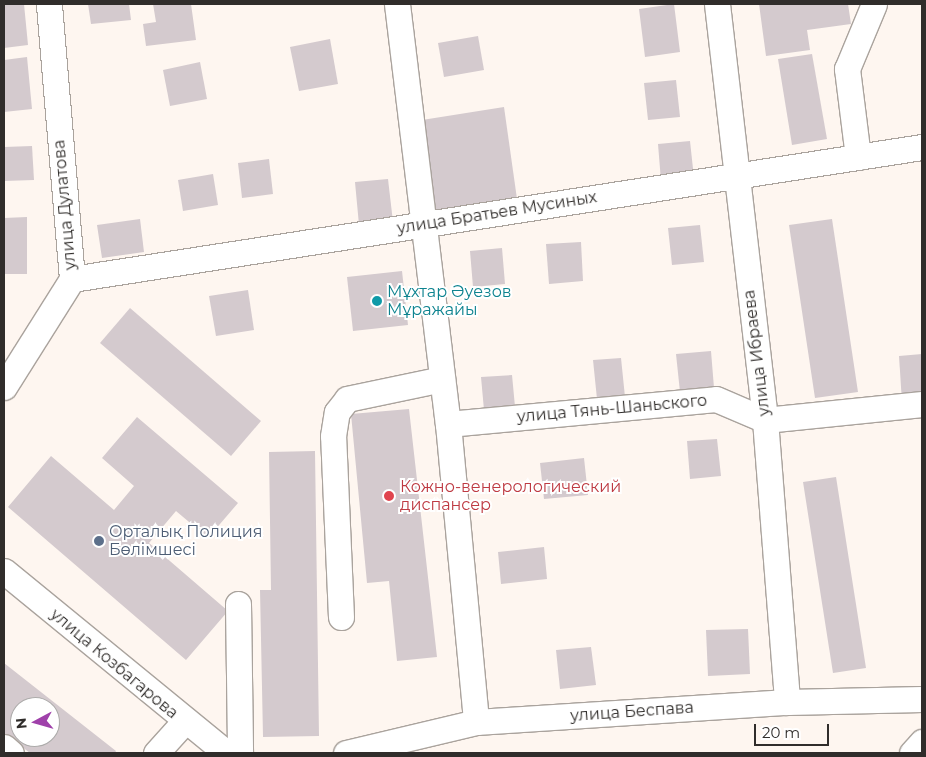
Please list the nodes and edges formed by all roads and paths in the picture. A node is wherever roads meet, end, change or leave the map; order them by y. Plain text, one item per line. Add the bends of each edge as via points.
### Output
1 (49, 4) edge
2 (397, 4) edge
3 (717, 4) edge
4 (874, 4) edge
5 (922, 147) edge
6 (858, 157) junction
7 (735, 176) junction
8 (424, 224) junction
9 (72, 279) junction
10 (442, 379) junction
11 (4, 387) edge
12 (922, 404) edge
13 (765, 420) junction
14 (448, 424) junction
15 (4, 571) edge
16 (238, 604) dead end
17 (341, 617) dead end
18 (922, 699) edge
19 (787, 702) junction
20 (476, 722) junction
21 (183, 723) junction
22 (922, 742) edge
23 (4, 747) edge
24 (11, 753) edge
25 (156, 753) edge
26 (226, 753) edge
27 (240, 753) edge
28 (346, 753) edge
29 (912, 753) edge

1 - 9 street, улица Дулатова
2 - 8 street
3 - 7 street, улица Ибраева
4 - 6 street via 847,69
5 - 6 street, улица Братьев Мусиных
6 - 7 street, улица Братьев Мусиных
7 - 8 street, улица Братьев Мусиных
7 - 13 street, улица Ибраева
8 - 9 street, улица Братьев Мусиных
8 - 10 street
9 - 11 street, улица Дулатова
10 - 14 street
10 - 17 street via 348,399 337,412 333,436
12 - 13 street, улица Тянь-Шаньского
13 - 14 street, улица Тянь-Шаньского via 716,399
13 - 19 street, улица Ибраева
14 - 20 street
15 - 21 street, улица Козбагарова
16 - 27 street
18 - 19 street, улица Беспава
19 - 20 street, улица Беспава
20 - 28 street, улица Беспава
21 - 25 street
21 - 26 street, улица Козбагарова
22 - 29 street
23 - 24 street

